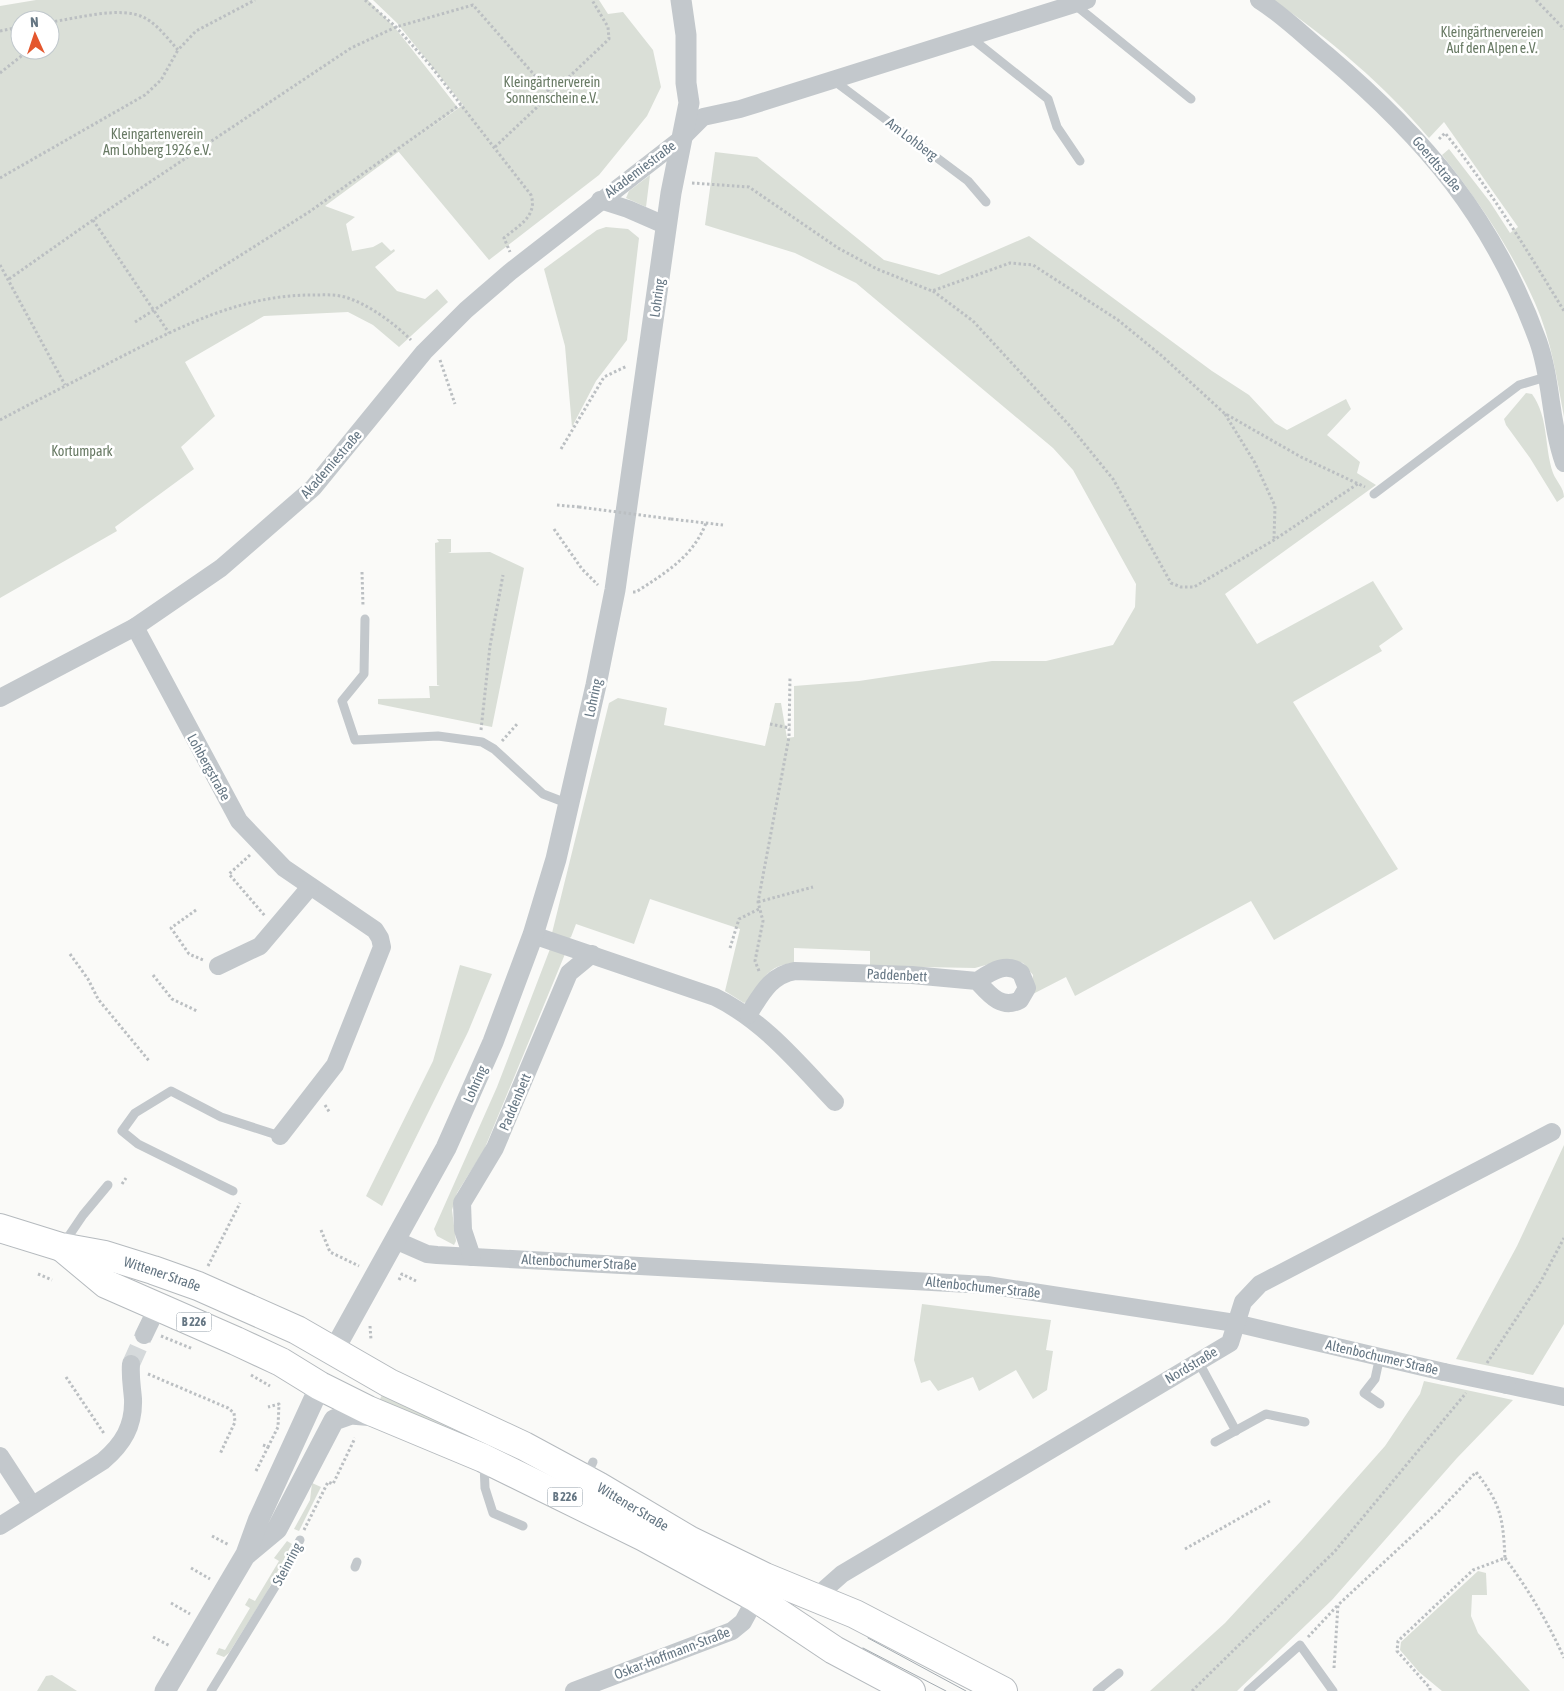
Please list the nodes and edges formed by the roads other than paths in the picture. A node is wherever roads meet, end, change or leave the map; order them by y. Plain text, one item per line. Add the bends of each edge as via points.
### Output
1 (681, 0) edge
2 (1259, 0) edge
3 (1081, 2) edge
4 (970, 37) junction
5 (833, 80) junction
6 (1191, 99) dead end
7 (681, 139) junction
8 (1080, 160) dead end
9 (600, 200) junction
10 (986, 202) dead end
11 (667, 226) junction
12 (1546, 377) junction
13 (1564, 463) edge
14 (1374, 494) road end
15 (365, 619) road end
16 (135, 626) junction
17 (0, 698) edge
18 (570, 804) junction
19 (310, 887) junction
20 (533, 935) junction
21 (592, 954) junction
22 (218, 966) road end
23 (977, 981) dead end
24 (748, 1015) junction
25 (835, 1102) dead end
26 (1552, 1132) dead end
27 (280, 1136) joint
28 (108, 1185) dead end
29 (233, 1192) dead end
30 (0, 1228) edge
31 (395, 1240) junction
32 (61, 1247) junction
33 (472, 1257) junction
34 (158, 1306) junction
35 (259, 1313) junction
36 (1235, 1323) junction
37 (144, 1336) tunnel mouth
38 (334, 1350) junction
39 (1380, 1356) junction
40 (1198, 1361) junction
41 (131, 1365) tunnel mouth
42 (320, 1386) junction
43 (1564, 1397) edge
44 (1380, 1404) dead end
45 (394, 1420) junction
46 (1305, 1422) dead end
47 (1236, 1431) junction
48 (1215, 1442) dead end
49 (0, 1456) edge
50 (483, 1458) junction
51 (32, 1505) junction
52 (0, 1526) edge
53 (523, 1526) dead end
54 (300, 1540) road end
55 (246, 1554) junction
56 (816, 1597) junction
57 (756, 1598) junction
58 (855, 1614) junction
59 (834, 1650) junction
60 (1119, 1673) dead end
61 (892, 1687) edge
62 (165, 1691) edge
63 (211, 1691) edge
64 (574, 1691) edge
65 (1003, 1691) edge
66 (1097, 1691) edge
67 (1248, 1691) edge
68 (1333, 1691) edge

1 - 7 street, Lohring via 689,103
2 - 12 street, Goerdtstraße via 1369,91 1427,149 1466,200 1509,271 1539,343
3 - 4 street
3 - 6 lane
4 - 5 street
4 - 8 lane via 1048,99 1057,127
5 - 7 street via 703,117
5 - 10 lane, Am Lohberg via 968,181
7 - 9 street, Akademiestraße
7 - 11 street, Lohring
9 - 11 street, Akademiestraße
9 - 16 street, Akademiestraße via 466,310 432,356 313,488 221,568
11 - 18 street, Lohring via 615,590
12 - 13 street, Goerdtstraße
12 - 14 lane via 1519,385
15 - 18 lane via 364,674 342,701 355,740 438,736 482,742 543,794
16 - 17 street, Akademiestraße
16 - 19 street, Lohbergstraße via 239,820 284,868
18 - 20 street, Lohring
19 - 22 street via 260,946
19 - 27 street, Lohbergstraße via 375,930 382,948 335,1065
20 - 21 street
20 - 31 street, Lohring via 494,1042 446,1148
21 - 24 street via 715,997
21 - 33 street, Paddenbett via 569,973 495,1148 462,1204 463,1230
23 - 24 street, Paddenbett via 795,971 783,973 766,988
24 - 25 street
26 - 36 street, Nordstraße via 1260,1284 1243,1302
27 - 29 lane via 221,1117 171,1091 135,1113 122,1131 138,1144
28 - 32 lane
30 - 32 main road, Wittener Straße / B 226
31 - 33 street, Altenbochumer Straße via 427,1254
31 - 38 street, Lohring
32 - 34 main road, Wittener Straße / B 226 via 106,1284
32 - 35 main road, Wittener Straße / B 226 via 105,1255 198,1286
33 - 36 street, Altenbochumer Straße via 987,1285
34 - 35 main road, Wittener Straße via 174,1294 187,1295 235,1312
34 - 37 street
34 - 42 main road, Wittener Straße / B 226 via 281,1362
35 - 38 main road, Wittener Straße / B 226
36 - 39 street, Altenbochumer Straße
36 - 40 street, Nordstraße via 1230,1343
38 - 42 main road
38 - 56 main road, Wittener Straße / B 226 via 389,1383 589,1470 689,1540
39 - 43 street, Altenbochumer Straße, bridge
39 - 44 lane via 1375,1379 1364,1393
40 - 47 lane
40 - 56 street, Nordstraße via 842,1574
41 - 51 street via 132,1418 115,1450 104,1461
42 - 45 main road, Wittener Straße / B 226
42 - 55 street, Steinring
45 - 50 main road, Wittener Straße / B 226
45 - 55 street, Steinring via 351,1414 334,1420 277,1529
46 - 47 lane via 1266,1414
47 - 48 lane
49 - 51 street
50 - 53 lane via 485,1488 493,1513
50 - 57 main road, Wittener Straße / B 226 via 644,1537
51 - 52 street
54 - 63 lane, Steinring
55 - 62 street, Steinring
56 - 58 main road, Wittener Straße / B 226
57 - 59 main road, Wittener Straße / B 226
57 - 64 street, Oskar-Hoffmann-Straße via 743,1622 732,1631
58 - 59 main road
58 - 65 main road, Wittener Straße / B 226 via 960,1662
59 - 61 main road, Wittener Straße / B 226
60 - 66 lane
67 - 68 lane via 1300,1645

